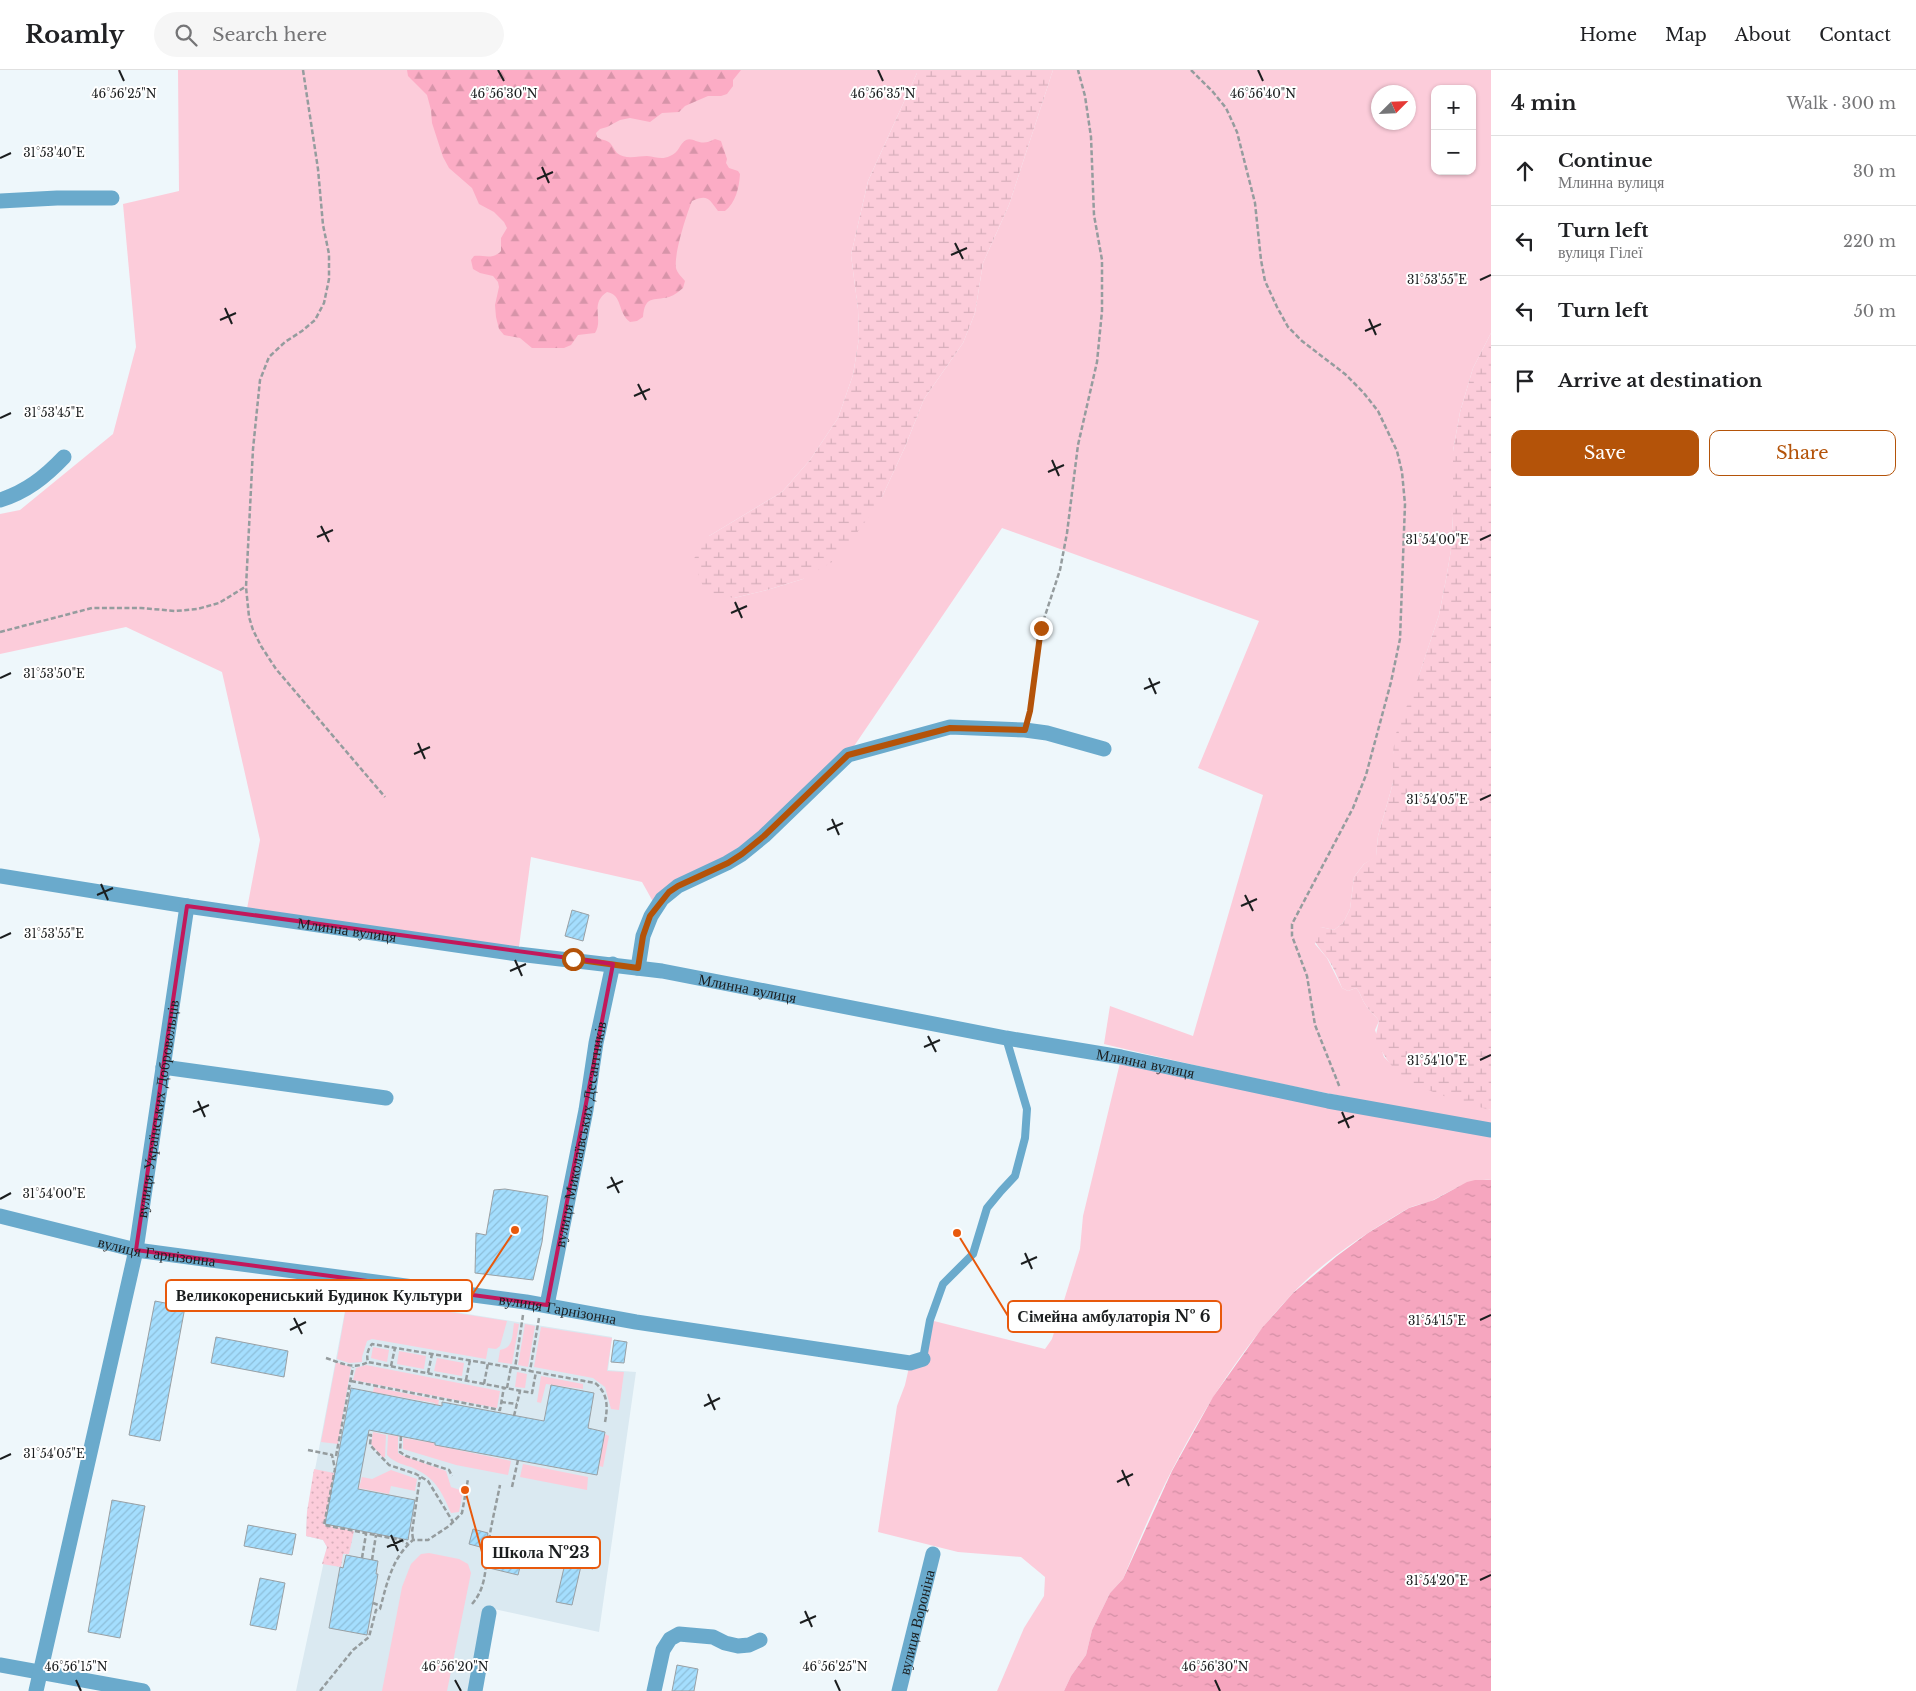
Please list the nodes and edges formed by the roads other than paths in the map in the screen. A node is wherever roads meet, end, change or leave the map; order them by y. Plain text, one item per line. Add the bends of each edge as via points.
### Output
1 (112, 198) dead end
2 (0, 201) edge
3 (64, 457) dead end
4 (0, 500) edge
5 (1104, 749) dead end
6 (0, 876) edge
7 (187, 906) junction
8 (614, 964) junction
9 (638, 968) junction
10 (1006, 1038) junction
11 (163, 1068) junction
12 (386, 1098) dead end
13 (1491, 1130) edge
14 (0, 1216) edge
15 (136, 1250) junction
16 (544, 1305) junction
17 (916, 1361) joint
18 (933, 1554) dead end
19 (489, 1614) dead end
20 (760, 1640) dead end
21 (0, 1665) edge
22 (40, 1672) junction
23 (36, 1691) edge
24 (143, 1691) edge
25 (474, 1691) edge
26 (654, 1691) edge
27 (899, 1691) edge

1 - 2 street
3 - 4 street via 31,486
5 - 9 street via 1047,733 950,728 848,755 742,854 669,892 650,916
6 - 7 street, Млинна вулиця
7 - 8 street, Млинна вулиця via 518,954
7 - 11 street, вулиця Українських Добровольців
8 - 9 street, Млинна вулиця
8 - 16 street, вулиця Миколаївських Десантників
9 - 10 street, Млинна вулиця
10 - 13 street, Млинна вулиця via 1121,1057 1346,1104
10 - 17 lane via 1027,1109 1025,1138 1015,1176 987,1208 973,1254 943,1284
11 - 12 street
11 - 15 street, вулиця Українських Добровольців
14 - 15 street, вулиця Гарнізонна
15 - 16 street, вулиця Гарнізонна
15 - 22 street, вулиця Українських Добровольців
16 - 17 street, вулиця Гарнізонна via 636,1322
18 - 27 street, вулиця Вороніна
19 - 25 street
20 - 26 street via 738,1646 714,1637 679,1634 670,1639 662,1650
21 - 22 street
22 - 23 street, вулиця Українських Добровольців
22 - 24 street

